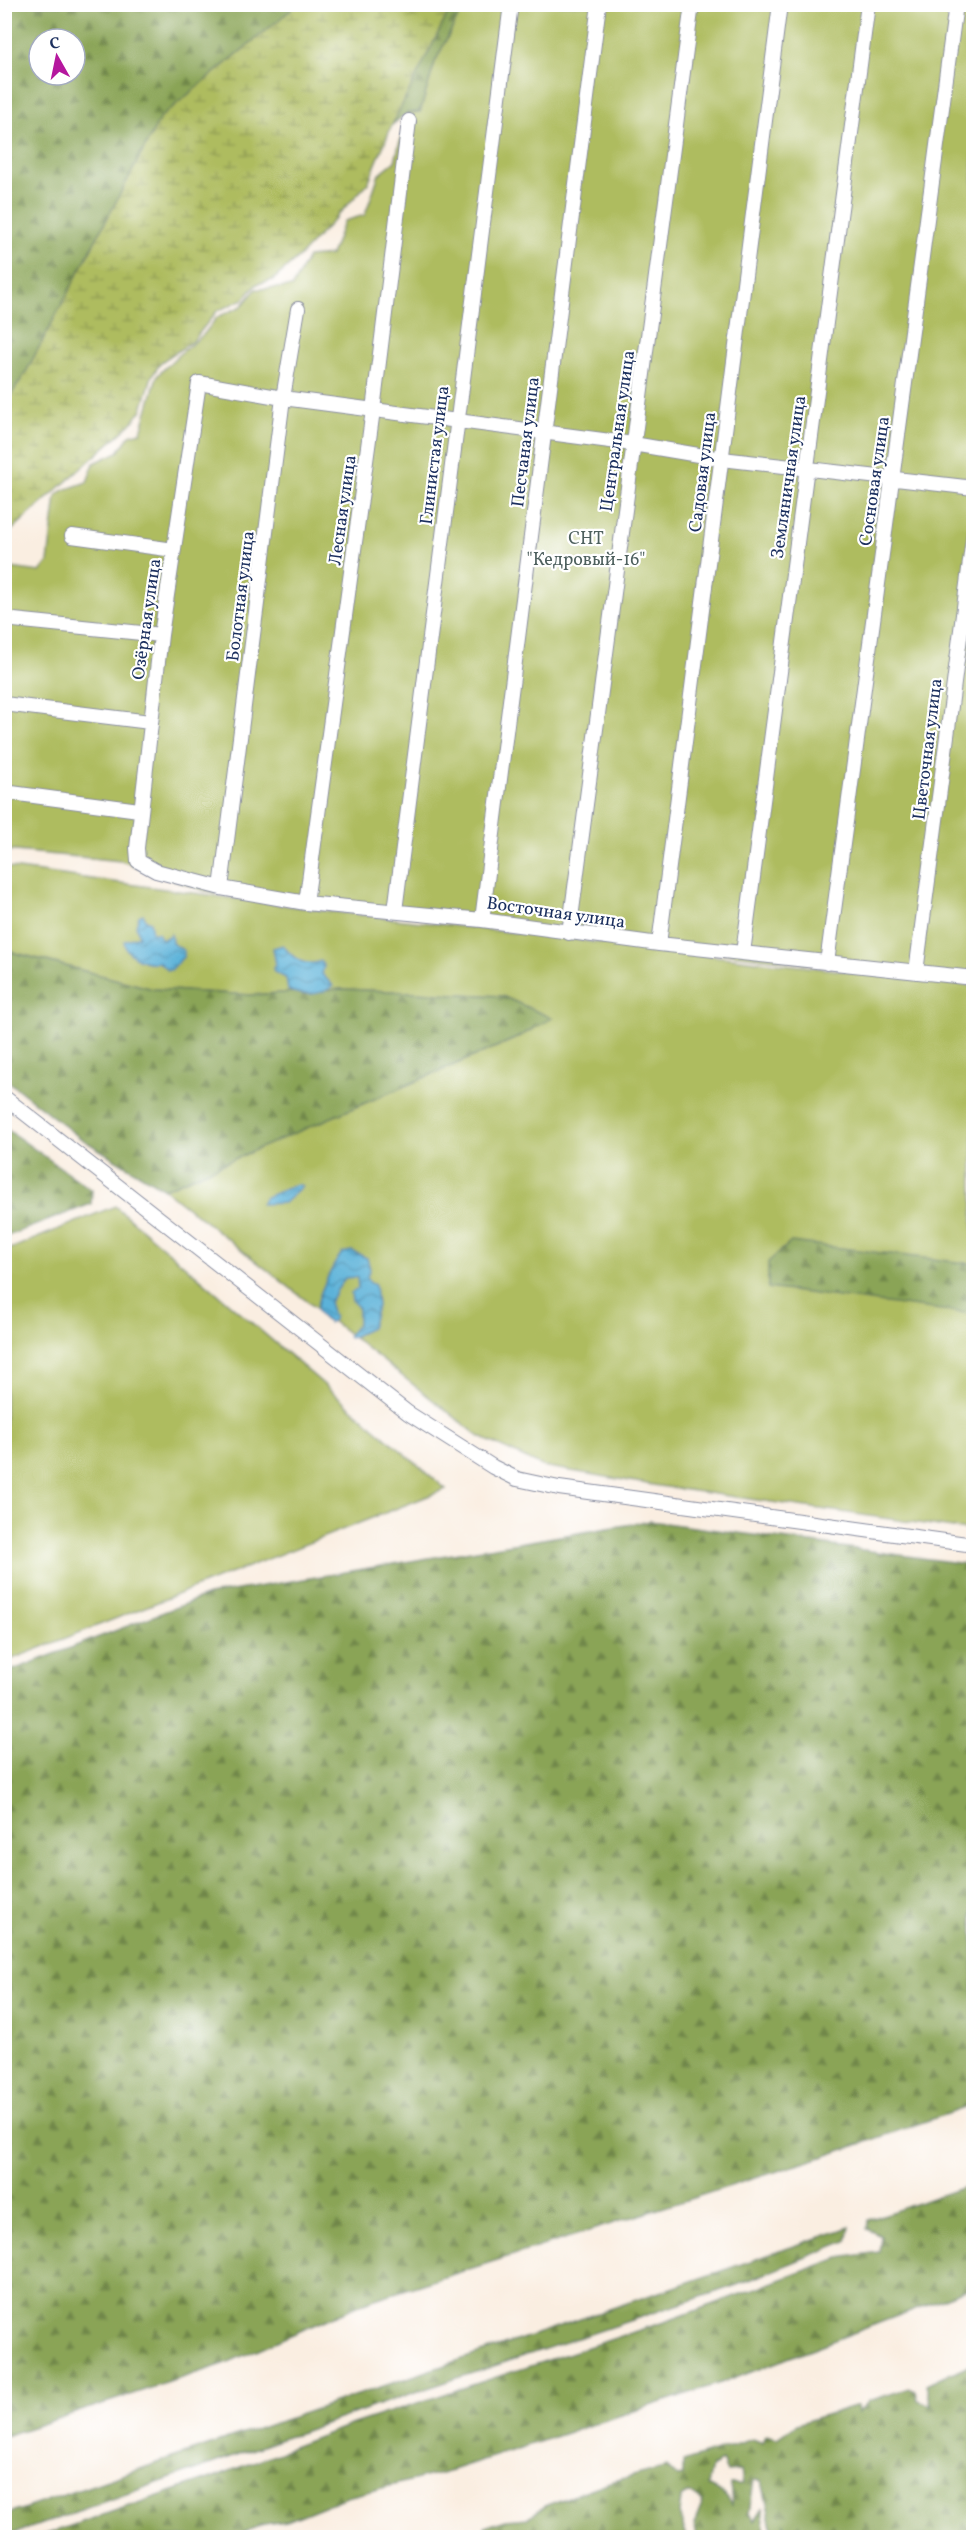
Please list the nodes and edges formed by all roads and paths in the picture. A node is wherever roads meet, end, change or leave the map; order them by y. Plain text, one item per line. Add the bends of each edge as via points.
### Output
1 (511, 4) edge
2 (599, 4) edge
3 (692, 4) edge
4 (780, 4) edge
5 (868, 4) edge
6 (956, 4) edge
7 (409, 121) dead end
8 (298, 309) dead end
9 (283, 398) junction
10 (374, 410) junction
11 (456, 421) junction
12 (545, 434) junction
13 (633, 444) junction
14 (722, 459) junction
15 (808, 470) junction
16 (893, 478) junction
17 (974, 488) edge
18 (974, 531) edge
19 (72, 536) dead end
20 (174, 550) junction
21 (4, 619) edge
22 (161, 635) junction
23 (4, 704) edge
24 (150, 722) junction
25 (4, 792) edge
26 (139, 810) junction
27 (138, 861) joint
28 (221, 888) junction
29 (306, 903) junction
30 (395, 911) junction
31 (482, 920) junction
32 (569, 933) junction
33 (659, 944) junction
34 (743, 953) junction
35 (827, 963) junction
36 (916, 972) junction
37 (974, 978) edge
38 (4, 1097) edge
39 (974, 1545) edge

1 - 11 street, Глинистая улица
2 - 12 street, Песчаная улица
3 - 13 street, Центральная улица
4 - 14 street, Садовая улица
5 - 15 street, Земляничная улица
6 - 16 street, Сосновая улица
7 - 10 street, Лесная улица
8 - 9 street, Болотная улица
9 - 10 street
9 - 20 street, Озёрная улица via 199,383
9 - 28 street, Болотная улица
10 - 11 street
10 - 29 street, Лесная улица
11 - 12 street
11 - 30 street, Глинистая улица
12 - 13 street
12 - 31 street, Песчаная улица
13 - 14 street
13 - 32 street, Центральная улица
14 - 15 street
14 - 33 street, Садовая улица
15 - 16 street
15 - 34 street, Земляничная улица
16 - 17 street
16 - 35 street, Сосновая улица
18 - 36 street, Цветочная улица
19 - 20 street
20 - 22 street, Озёрная улица
21 - 22 street
22 - 24 street, Озёрная улица
23 - 24 street
24 - 26 street, Озёрная улица
25 - 26 street
26 - 27 street, Озёрная улица
27 - 28 street, Восточная улица via 156,872
28 - 29 street, Восточная улица
29 - 30 street, Восточная улица
30 - 31 street, Восточная улица
31 - 32 street, Восточная улица
32 - 33 street, Восточная улица
33 - 34 street, Восточная улица
34 - 35 street, Восточная улица
35 - 36 street, Восточная улица
36 - 37 street, Восточная улица
38 - 39 street via 408,1413 471,1455 517,1479

